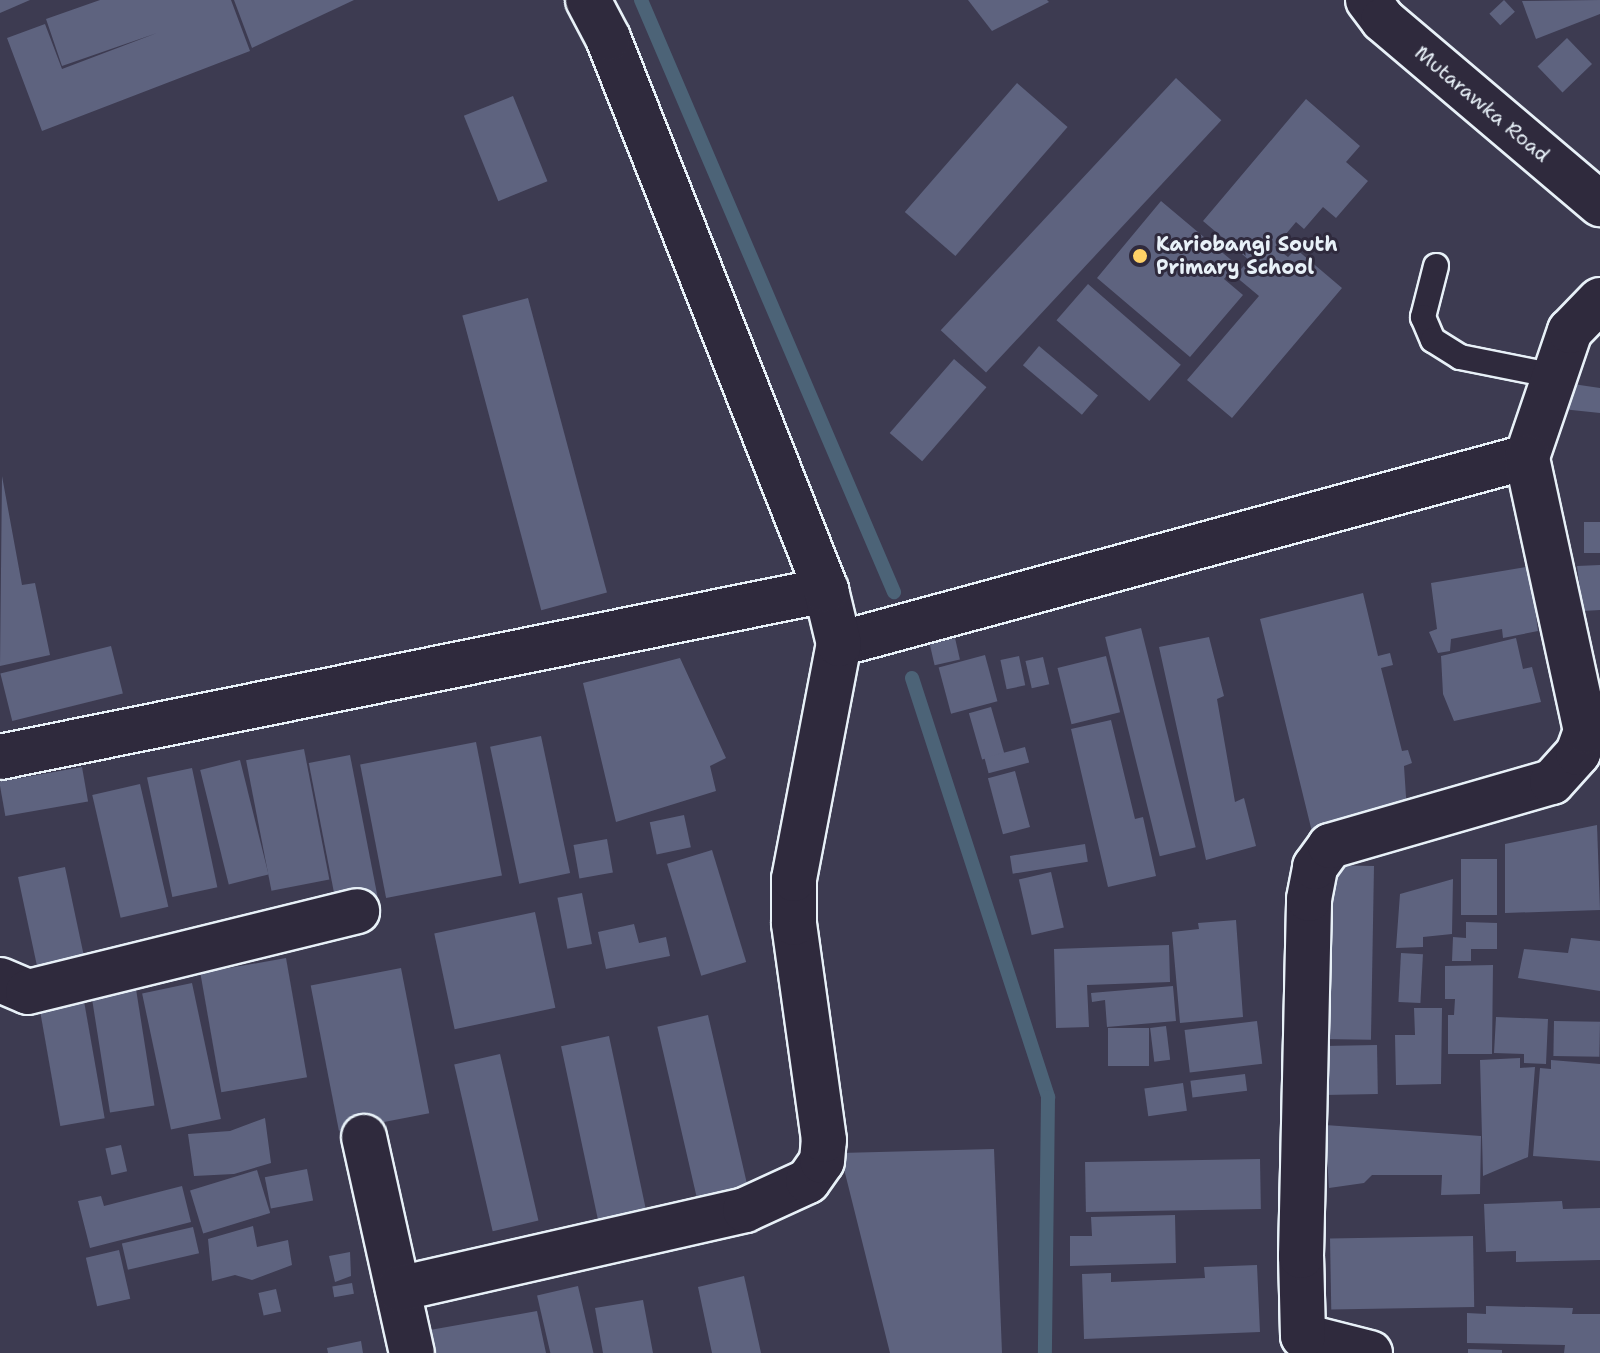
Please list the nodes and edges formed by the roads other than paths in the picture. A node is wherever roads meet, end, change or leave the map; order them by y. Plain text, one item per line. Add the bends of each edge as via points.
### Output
1 (588, 0) edge
2 (1368, 0) edge
3 (1600, 204) edge
4 (1436, 266) dead end
5 (1600, 300) edge
6 (1555, 376) junction
7 (1527, 457) junction
8 (826, 590) junction
9 (839, 644) junction
10 (0, 757) edge
11 (1582, 779) edge
12 (357, 911) dead end
13 (0, 980) edge
14 (364, 1137) dead end
15 (398, 1289) junction
16 (1303, 1344) edge
17 (412, 1353) edge
18 (1370, 1353) edge

1 - 8 street via 614,53
2 - 3 street, Mutarawka Road via 1383,20
4 - 6 lane via 1423,317 1433,340 1460,357
5 - 6 street via 1570,331
6 - 7 street
7 - 9 street
7 - 11 street via 1586,731
8 - 9 street
8 - 10 street
9 - 15 street via 794,879 798,960 824,1140 815,1171 808,1181 745,1210
11 - 16 street via 1552,782 1330,846 1315,867 1309,899
12 - 13 street via 28,992
14 - 15 street
15 - 17 street
16 - 18 street

